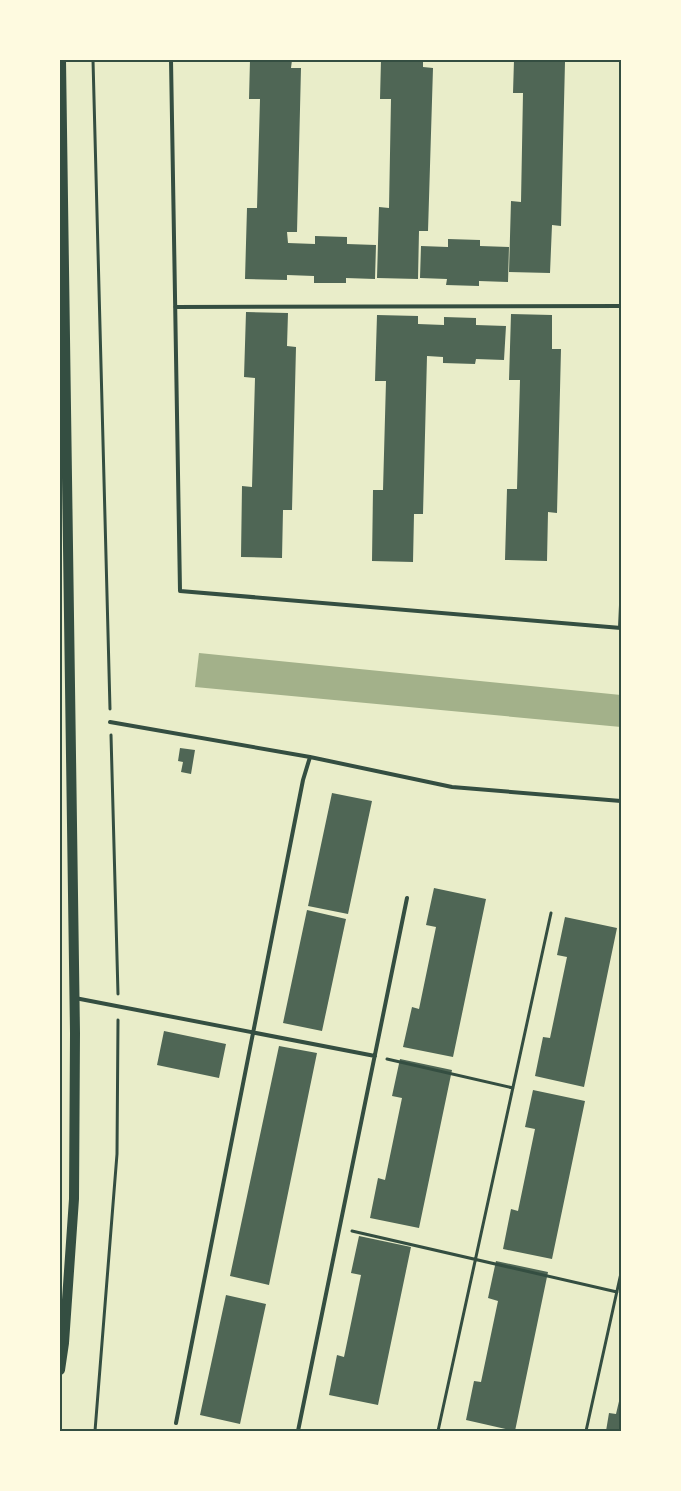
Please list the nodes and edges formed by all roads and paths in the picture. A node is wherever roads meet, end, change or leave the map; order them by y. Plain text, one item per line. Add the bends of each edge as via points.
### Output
1 (61, 60) edge
2 (94, 60) edge
3 (171, 60) edge
4 (175, 306) junction
5 (621, 306) edge
6 (621, 605) edge
7 (621, 628) edge
8 (110, 722) junction
9 (310, 757) junction
10 (621, 802) edge
11 (407, 898) dead end
12 (551, 913) dead end
13 (75, 998) junction
14 (118, 1006) junction
15 (253, 1033) junction
16 (374, 1056) junction
17 (513, 1088) junction
18 (340, 1228) junction
19 (476, 1259) junction
20 (621, 1273) edge
21 (617, 1292) junction
22 (60, 1370) edge
23 (176, 1423) dead end
24 (95, 1431) edge
25 (298, 1431) edge
26 (438, 1431) edge
27 (586, 1431) edge

1 - 13 main road
2 - 8 path
3 - 4 lane
4 - 5 lane
4 - 7 lane via 180,592
6 - 7 lane
8 - 9 lane
8 - 14 path
9 - 10 lane via 452,786
9 - 15 lane
11 - 16 lane
12 - 17 path
13 - 14 lane
13 - 22 main road via 74,1199
14 - 15 lane
14 - 24 path via 117,1154
15 - 16 lane
15 - 23 lane
16 - 17 path
16 - 18 lane
17 - 19 path
18 - 19 path
18 - 25 lane
19 - 21 path
19 - 26 path
20 - 21 path
21 - 27 path

